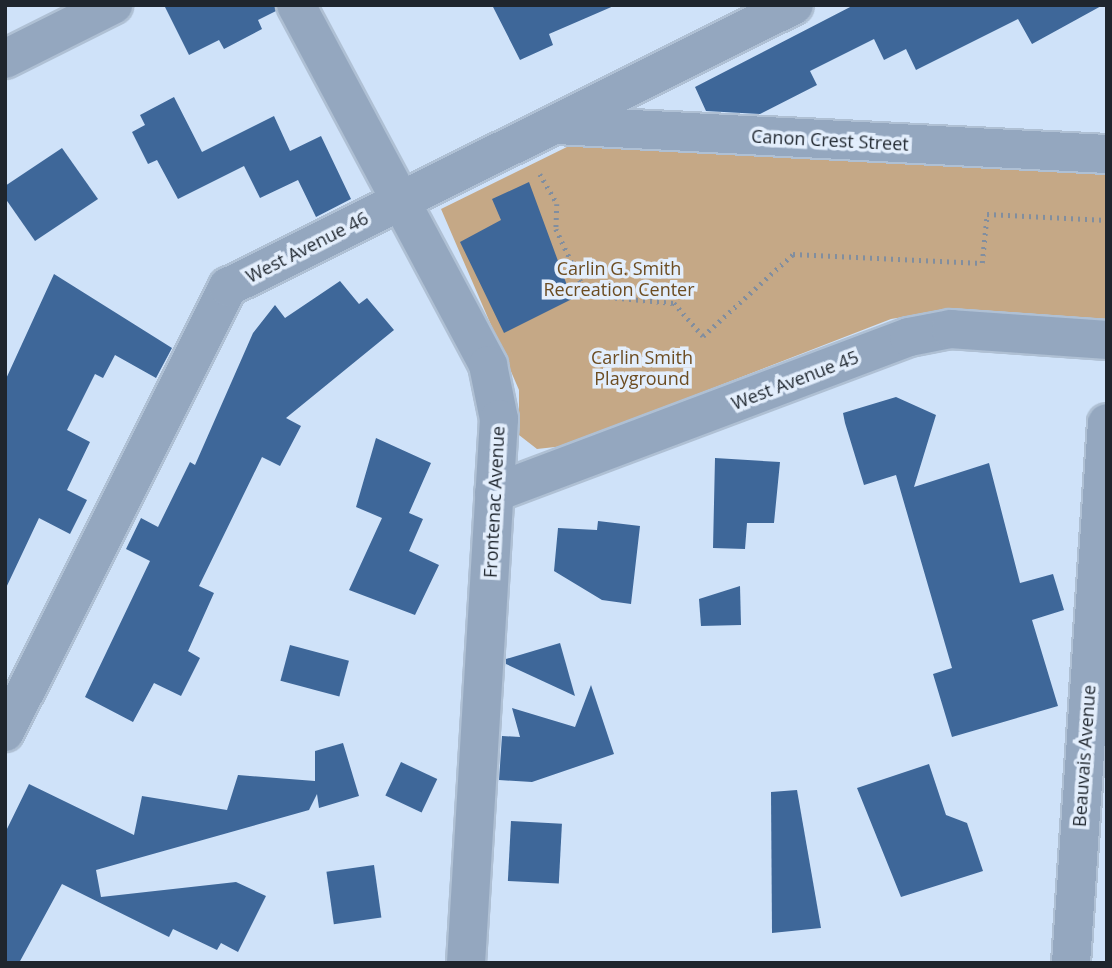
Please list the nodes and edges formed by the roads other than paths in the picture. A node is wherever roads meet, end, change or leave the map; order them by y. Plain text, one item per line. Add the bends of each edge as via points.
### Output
1 (113, 5) edge
2 (296, 5) edge
3 (794, 5) edge
4 (5, 59) edge
5 (538, 133) junction
6 (1107, 154) edge
7 (399, 201) junction
8 (1107, 340) edge
9 (1107, 423) edge
10 (494, 493) junction
11 (5, 732) edge
12 (466, 963) edge
13 (1071, 963) edge

1 - 4 street
2 - 7 street, Frontenac Avenue
3 - 5 street, West Avenue 46
5 - 6 street, Canon Crest Street
5 - 7 street, West Avenue 46
7 - 10 street, Frontenac Avenue via 488,365 499,419
7 - 11 street, West Avenue 46 via 228,287
8 - 10 street, West Avenue 45 via 951,329 909,337
9 - 13 street, Beauvais Avenue
10 - 12 street, Frontenac Avenue

